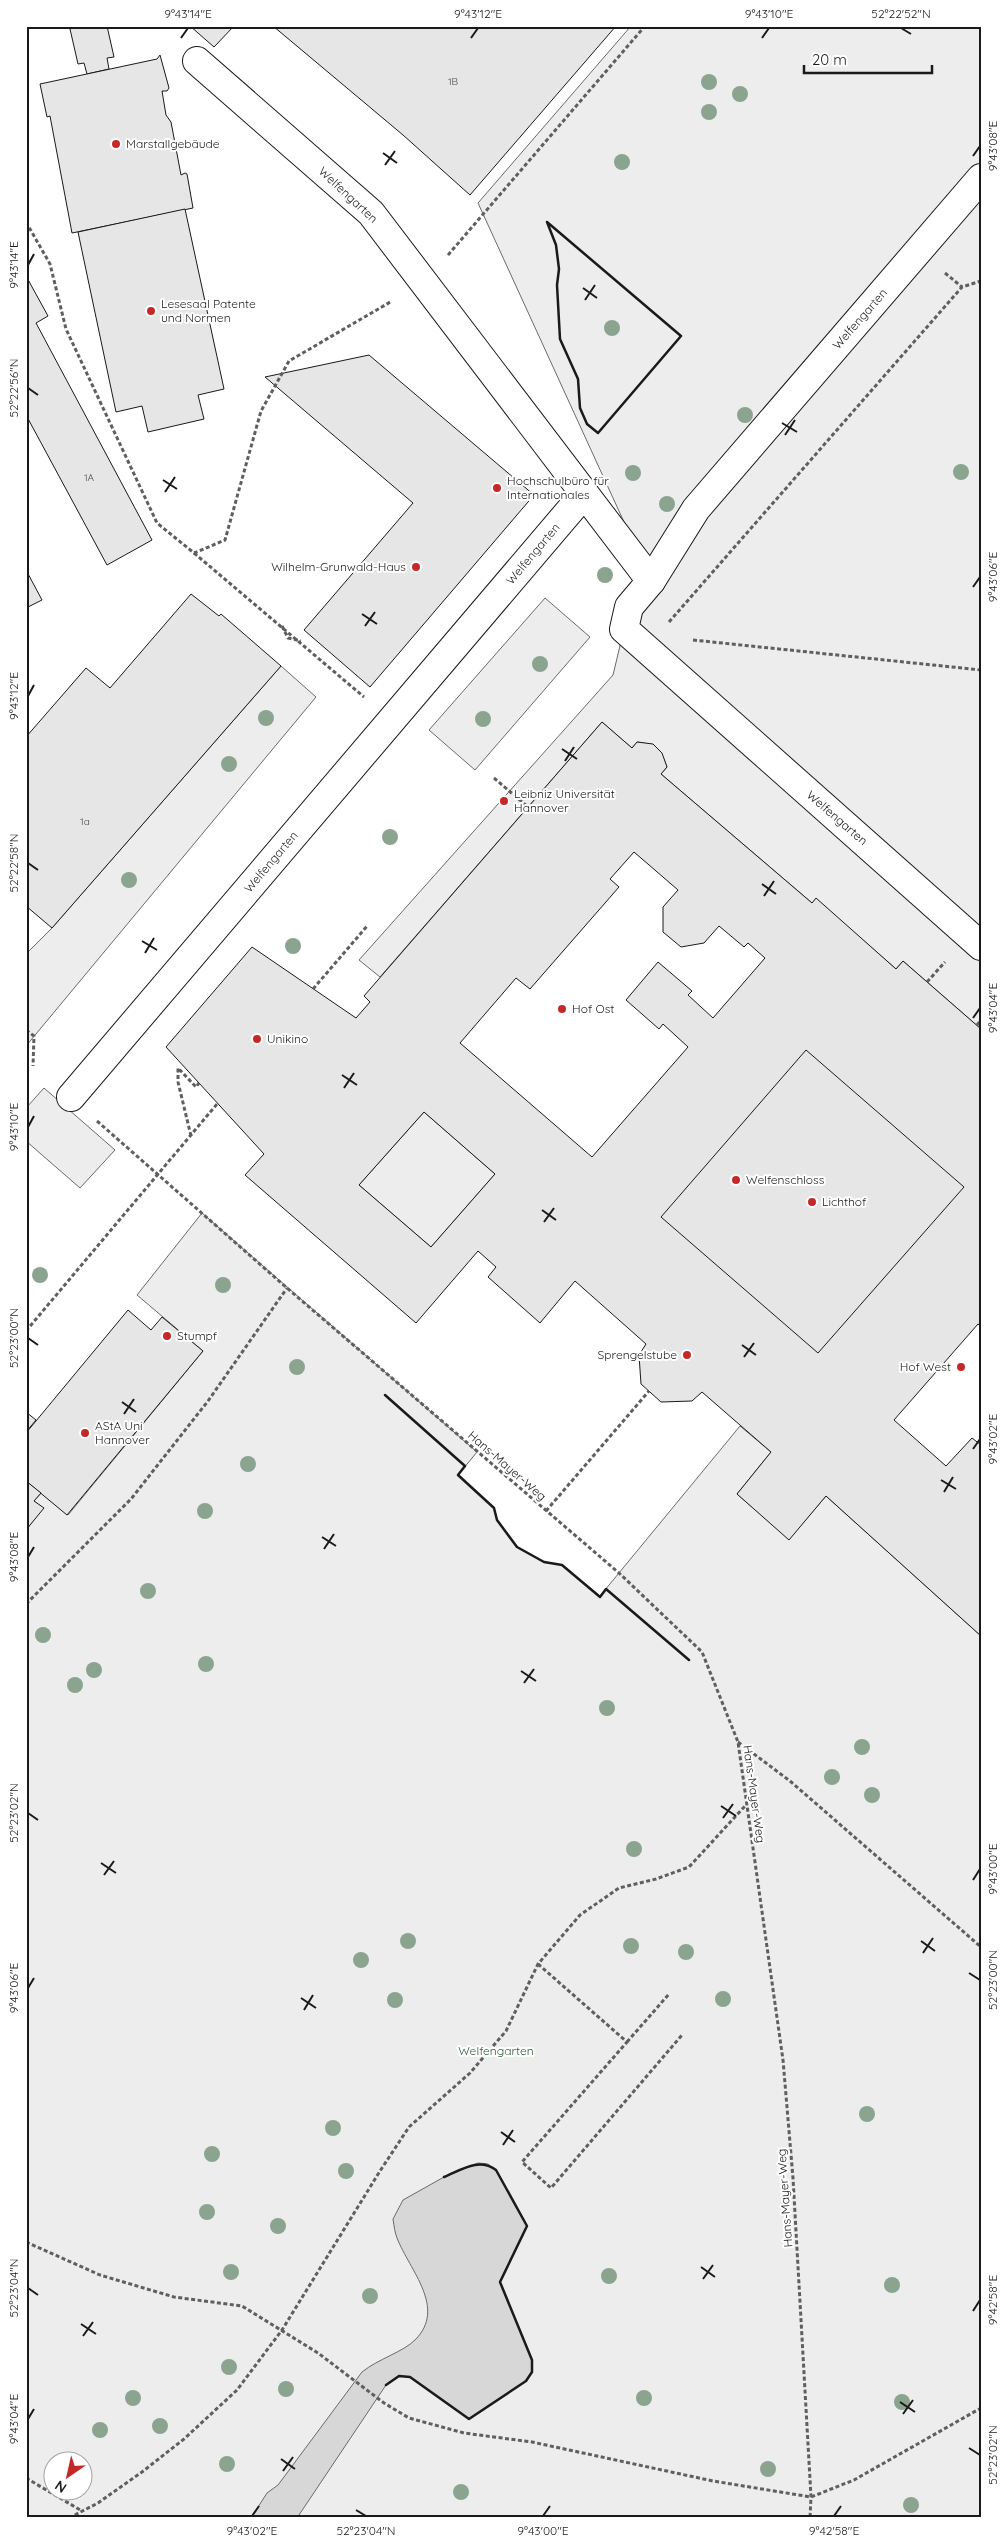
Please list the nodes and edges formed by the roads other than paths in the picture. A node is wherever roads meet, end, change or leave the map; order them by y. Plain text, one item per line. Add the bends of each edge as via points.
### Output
1 (197, 61) dead end
2 (981, 178) edge
3 (584, 494) junction
4 (651, 581) junction
5 (981, 946) edge
6 (71, 1097) road end

1 - 3 street, Welfengarten via 371,213
2 - 4 street, Welfengarten via 696,509
3 - 4 street, Welfengarten
3 - 6 street, Welfengarten
4 - 5 street, Welfengarten via 629,607 624,629 650,643

